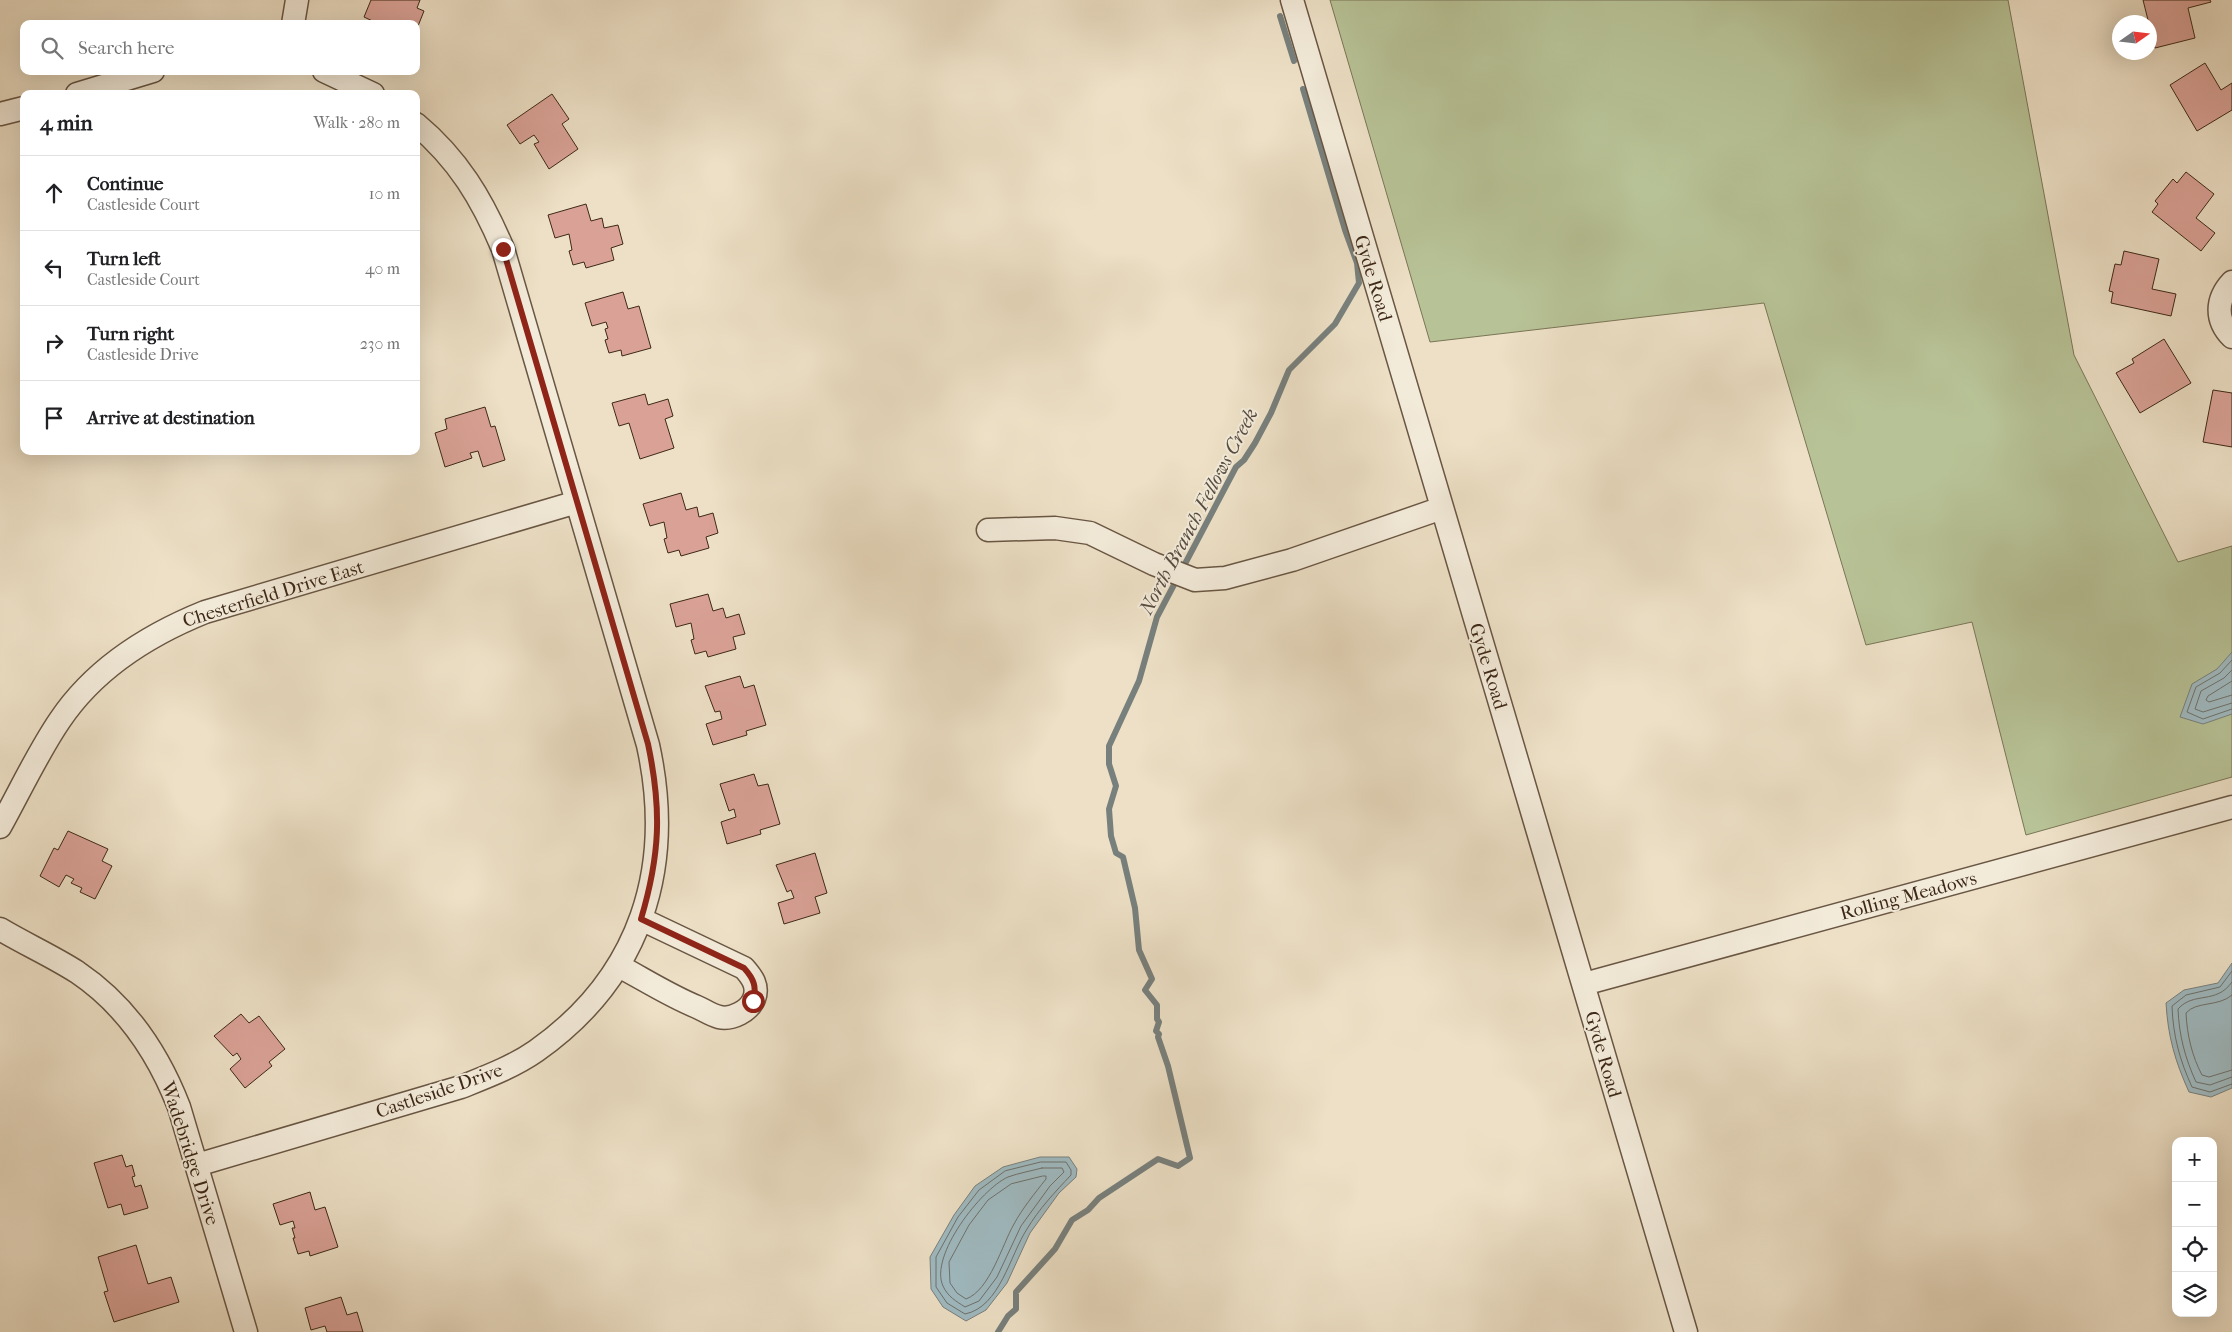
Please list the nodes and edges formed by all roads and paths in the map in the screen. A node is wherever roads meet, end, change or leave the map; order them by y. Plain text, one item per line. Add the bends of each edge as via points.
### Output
1 (297, 0) edge
2 (1292, 0) edge
3 (294, 20) edge
4 (140, 75) edge
5 (333, 75) edge
6 (90, 90) edge
7 (364, 90) edge
8 (20, 109) edge
9 (0, 114) edge
10 (420, 128) edge
11 (2232, 282) edge
12 (2232, 337) edge
13 (577, 502) junction
14 (1442, 508) junction
15 (988, 530) dead end
16 (2232, 807) edge
17 (0, 827) edge
18 (641, 919) junction
19 (0, 929) edge
20 (619, 966) junction
21 (1584, 984) junction
22 (197, 1165) junction
23 (246, 1332) edge
24 (1686, 1332) edge

1 - 3 street
2 - 14 street, Gyde Road
4 - 6 street
5 - 7 street
8 - 9 street
10 - 13 street, Castleside Drive via 450,157 470,183 487,211 503,249
11 - 12 street via 2224,290 2219,303 2219,317
13 - 17 street, Chesterfield Drive East via 205,612 174,624 137,645 98,676 59,721
13 - 18 street, Castleside Drive via 655,777 657,852
14 - 15 street via 1292,560 1226,578 1195,580 1090,533 1055,528
14 - 21 street, Gyde Road
16 - 21 street, Rolling Meadows
18 - 20 street, Castleside Drive
18 - 20 street via 744,968 753,978 756,991 753,1001 745,1011 720,1017 676,998
19 - 22 street, Wadebridge Drive via 76,972 125,1014 149,1045 169,1080
20 - 22 street, Castleside Drive via 571,1023 535,1052 499,1072 461,1087
21 - 24 street, Gyde Road
22 - 23 street, Wadebridge Drive

